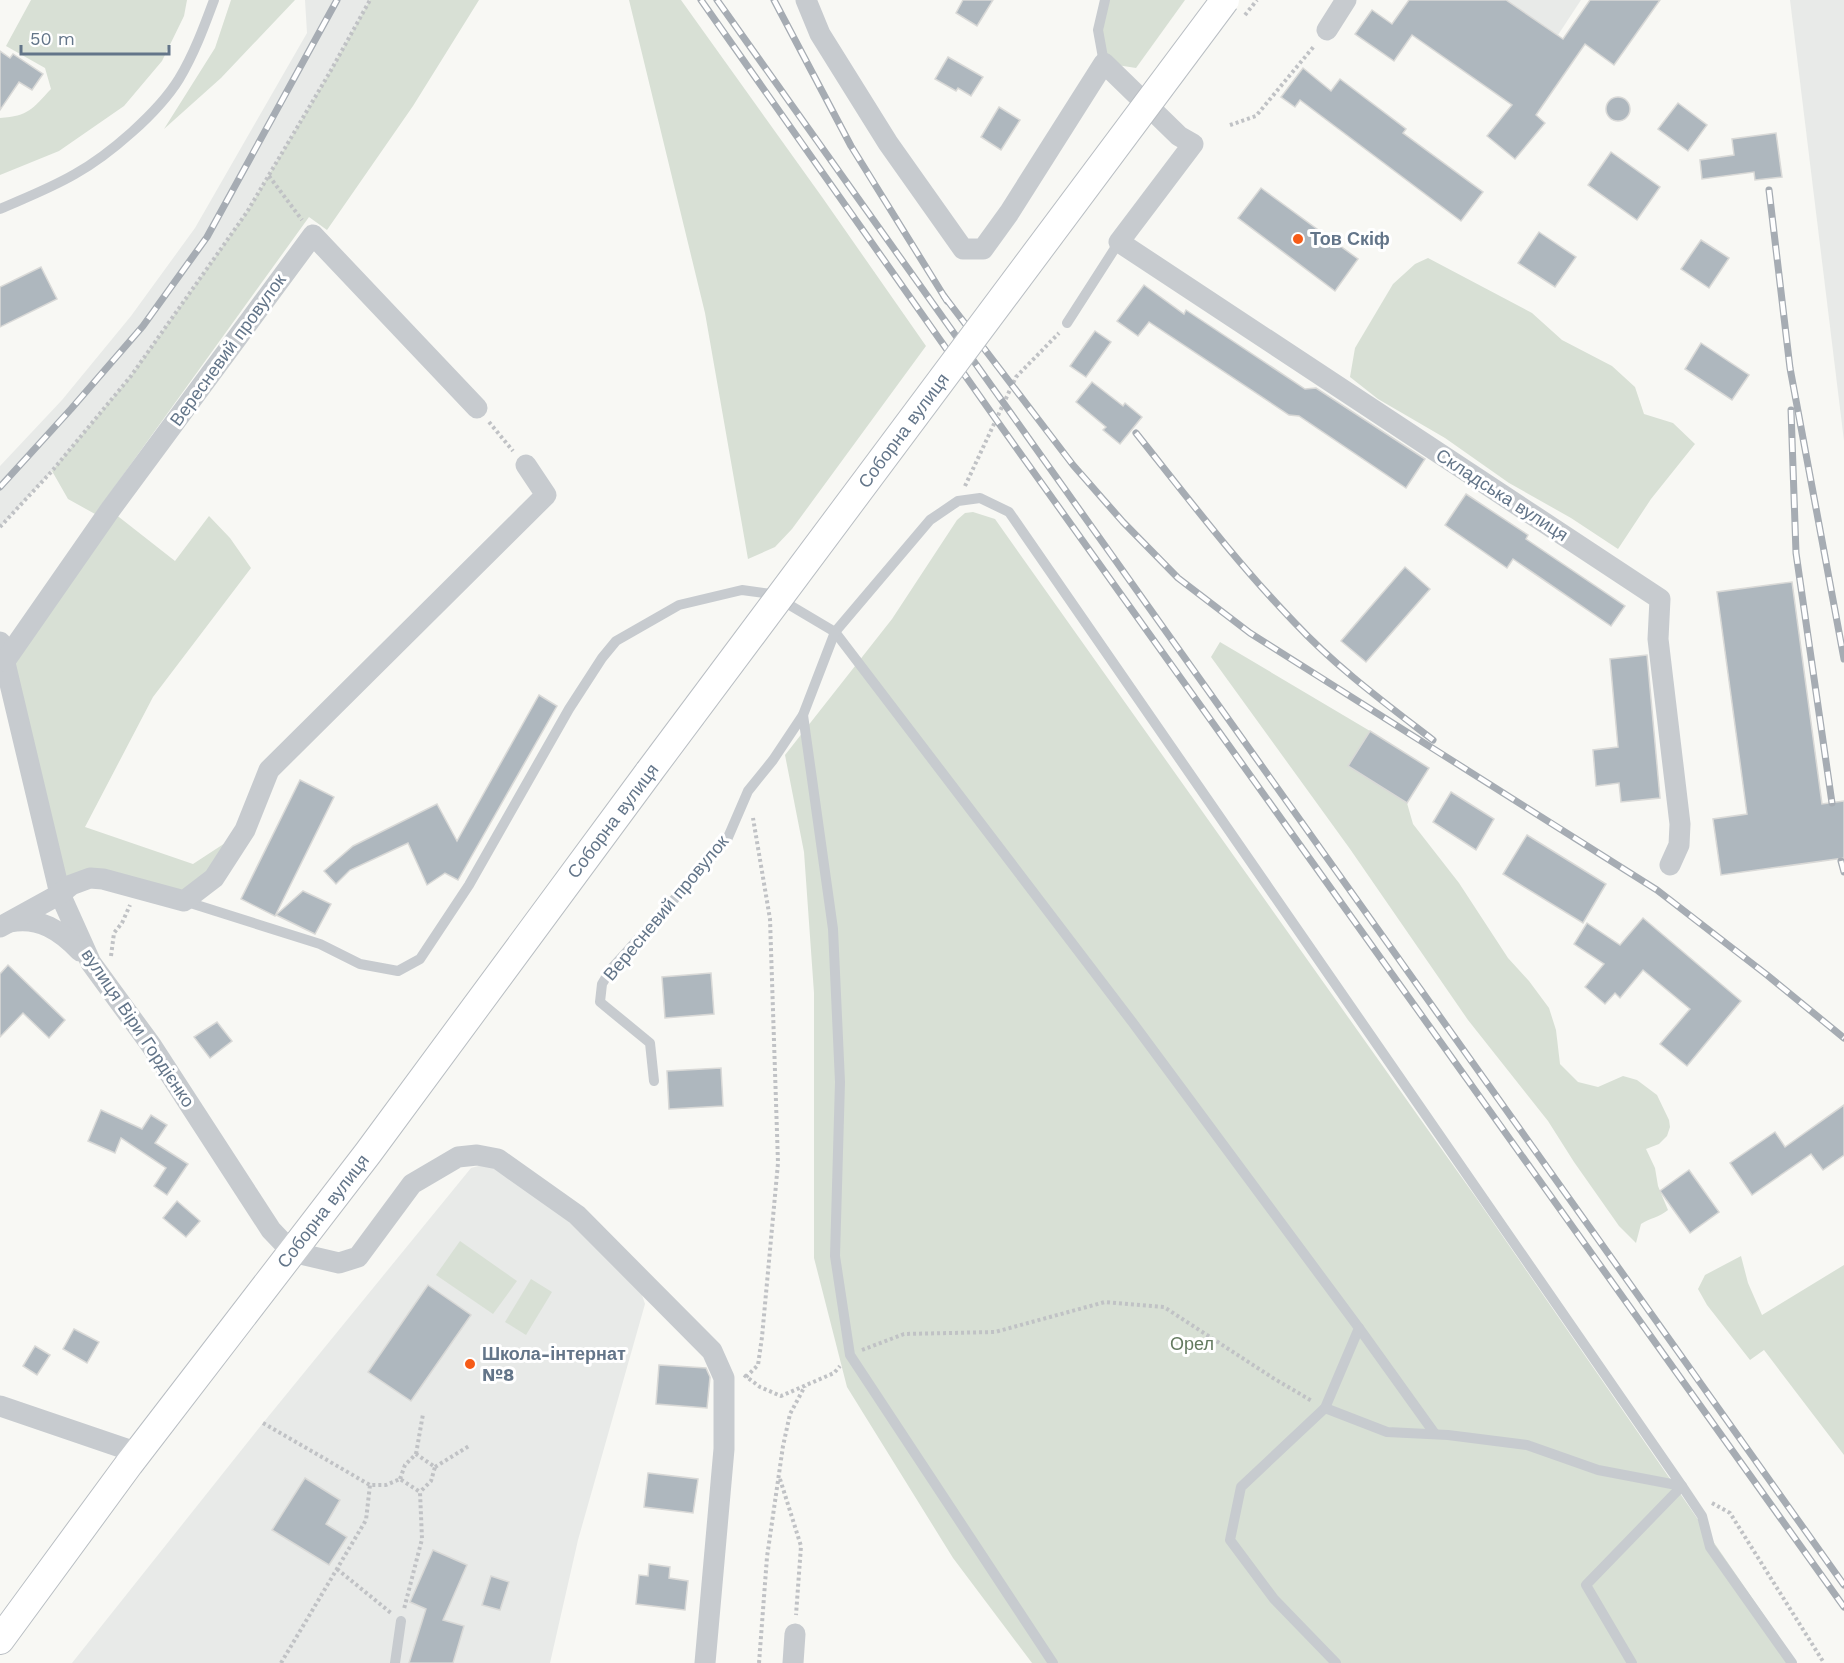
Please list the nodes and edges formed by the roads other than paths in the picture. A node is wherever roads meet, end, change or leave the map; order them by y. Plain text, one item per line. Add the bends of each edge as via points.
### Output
1 (214, 0) edge
2 (806, 0) edge
3 (1105, 0) edge
4 (1346, 0) edge
5 (1235, 8) edge
6 (1327, 30) road end
7 (1104, 63) junction
8 (0, 209) edge
9 (1119, 242) junction
10 (1067, 323) road end
11 (477, 408) road end
12 (526, 465) road end
13 (835, 632) junction
14 (3, 651) edge
15 (803, 715) junction
16 (1670, 865) dead end
17 (60, 894) junction
18 (184, 901) junction
19 (4, 925) edge
20 (90, 963) junction
21 (654, 1081) dead end
22 (291, 1252) junction
23 (1359, 1328) junction
24 (0, 1406) edge
25 (1325, 1408) junction
26 (1435, 1434) junction
27 (138, 1453) junction
28 (1682, 1486) junction
29 (401, 1621) road end
30 (795, 1634) road end
31 (0, 1640) edge
32 (395, 1663) edge
33 (705, 1663) edge
34 (793, 1663) edge
35 (1053, 1663) edge
36 (1336, 1663) edge
37 (1632, 1663) edge
38 (1792, 1663) edge

1 - 8 lane via 201,37 178,80 152,113 76,174
2 - 7 street via 820,34 881,133 963,249 982,249
3 - 7 lane via 1098,30
4 - 6 street
5 - 22 main road, Соборна вулиця, bridge via 649,772 368,1154
7 - 9 street via 1179,136 1194,144
9 - 10 lane
9 - 16 street, Складська вулиця via 1660,599 1658,639 1680,824 1679,845
11 - 14 street, Вересневий провулок via 313,235
12 - 18 street via 546,495 269,770 245,830 214,878
13 - 15 lane, Вересневий провулок
13 - 18 lane via 771,594 742,590 679,605 616,641 569,709 469,885 420,959 398,972 360,964 321,944
13 - 23 lane
13 - 28 lane, Вересневий провулок via 930,520 958,501 980,498 1009,512
14 - 17 street, вулиця Віри Гордієнко
15 - 21 lane, Вересневий провулок via 748,791 726,842 611,969 602,984 600,1002 650,1043
15 - 35 lane via 833,929 840,1082 835,1256 850,1355
17 - 18 street via 90,878
17 - 19 street
17 - 20 street, вулиця Віри Гордієнко
19 - 20 street via 19,920 50,927 70,940
20 - 22 street, вулиця Віри Гордієнко via 151,1045 271,1230
22 - 27 main road, Соборна вулиця
22 - 33 street via 339,1263 358,1257 412,1184 458,1157 498,1159 577,1215 712,1351 724,1378 724,1449
23 - 25 lane
23 - 26 lane
24 - 27 street
25 - 26 lane via 1387,1432
25 - 36 lane via 1241,1487 1230,1540 1274,1599
26 - 28 lane via 1527,1445 1598,1470
27 - 31 main road, Соборна вулиця
28 - 37 lane via 1586,1585
28 - 38 lane via 1702,1516 1710,1547
29 - 32 lane
30 - 34 street

